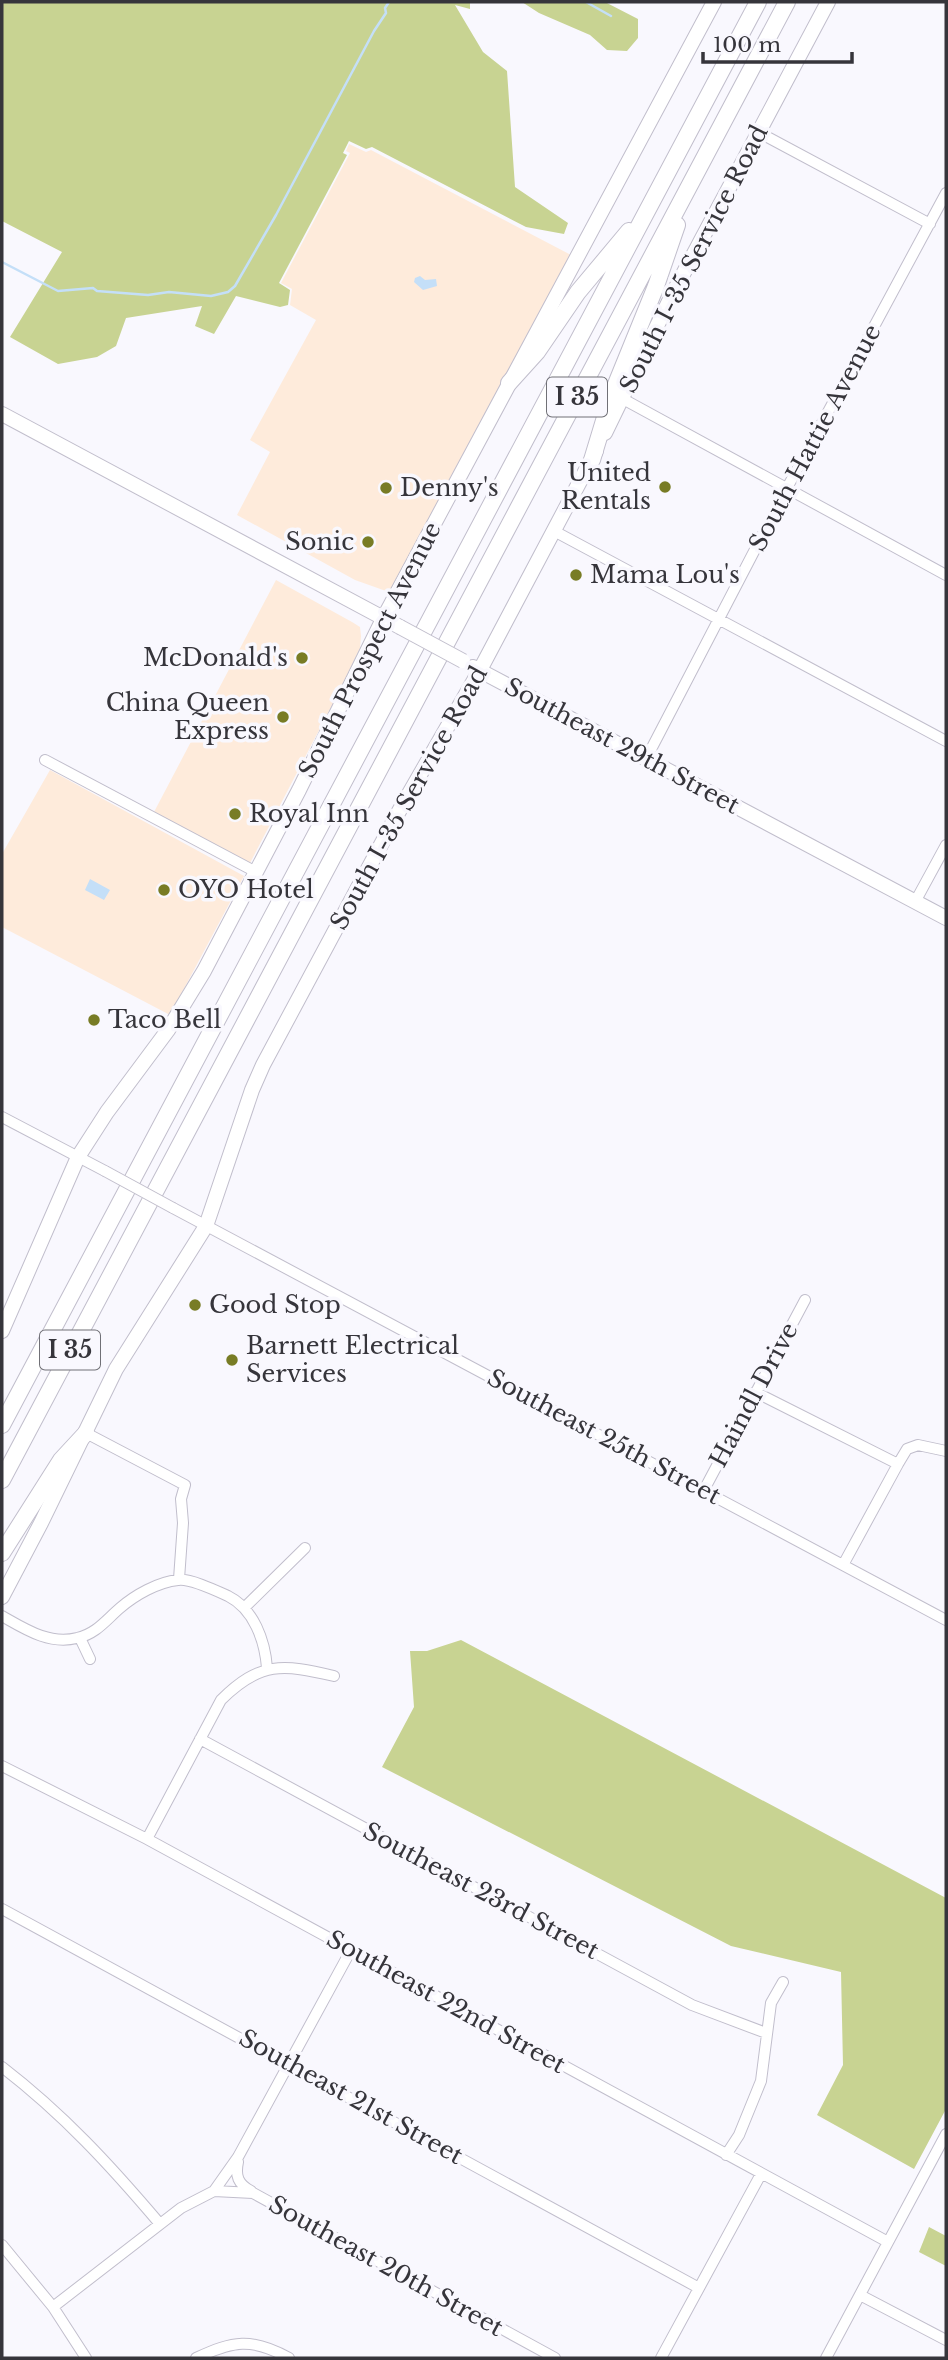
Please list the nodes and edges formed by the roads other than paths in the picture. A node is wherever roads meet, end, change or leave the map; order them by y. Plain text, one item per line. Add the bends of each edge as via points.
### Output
1 (714, 2) edge
2 (758, 2) edge
3 (787, 2) edge
4 (828, 2) edge
5 (758, 132) junction
6 (692, 180) junction
7 (946, 193) edge
8 (651, 205) junction
9 (930, 224) junction
10 (509, 383) junction
11 (623, 399) junction
12 (2, 414) edge
13 (592, 460) junction
14 (787, 488) junction
15 (554, 531) junction
16 (946, 575) edge
17 (383, 619) junction
18 (718, 621) junction
19 (480, 670) junction
20 (946, 741) edge
21 (646, 759) junction
22 (45, 760) dead end
23 (946, 845) edge
24 (256, 872) junction
25 (915, 902) junction
26 (946, 918) edge
27 (2, 1117) edge
28 (78, 1157) junction
29 (206, 1226) junction
30 (805, 1300) dead end
31 (2, 1331) edge
32 (755, 1392) junction
33 (2, 1425) edge
34 (86, 1433) junction
35 (946, 1451) edge
36 (898, 1464) junction
37 (2, 1480) edge
38 (704, 1490) junction
39 (305, 1548) dead end
40 (2, 1553) edge
41 (844, 1565) junction
42 (179, 1579) junction
43 (2, 1597) edge
44 (245, 1608) junction
45 (2, 1616) edge
46 (946, 1620) edge
47 (80, 1638) junction
48 (90, 1659) dead end
49 (267, 1668) junction
50 (334, 1676) dead end
51 (200, 1739) junction
52 (2, 1766) edge
53 (147, 1839) junction
54 (2, 1909) edge
55 (351, 1950) junction
56 (783, 1982) dead end
57 (766, 2033) junction
58 (290, 2064) junction
59 (2, 2067) edge
60 (946, 2134) edge
61 (726, 2155) junction
62 (238, 2157) junction
63 (761, 2174) junction
64 (214, 2191) junction
65 (253, 2193) junction
66 (160, 2224) junction
67 (888, 2242) junction
68 (2, 2245) edge
69 (699, 2288) junction
70 (860, 2295) junction
71 (53, 2307) junction
72 (946, 2340) edge
73 (86, 2358) edge
74 (196, 2358) edge
75 (289, 2358) edge
76 (555, 2358) edge
77 (661, 2358) edge
78 (826, 2358) edge

1 - 10 main road, South Prospect Avenue
2 - 8 highway, I 35
3 - 6 highway, I 35
4 - 5 main road, South I-35 Service Road
5 - 9 street
5 - 11 main road, South I-35 Service Road
6 - 13 highway
6 - 37 highway, I 35
7 - 9 street, South Hattie Avenue
8 - 10 highway
8 - 33 highway, I 35
9 - 14 street, South Hattie Avenue
10 - 17 main road, South Prospect Avenue
11 - 13 main road, South I-35 Service Road
11 - 14 street
12 - 17 main road, Southeast 29th Street
13 - 15 main road, South I-35 Service Road
14 - 16 street
14 - 18 street, South Hattie Avenue
15 - 18 street
15 - 19 main road, South I-35 Service Road
17 - 19 main road, Southeast 29th Street, bridge
17 - 24 main road, South Prospect Avenue
18 - 20 street
18 - 21 street, South Hattie Avenue
19 - 21 main road, Southeast 29th Street
19 - 29 main road, South I-35 Service Road via 263,1065
21 - 25 main road, Southeast 29th Street
22 - 24 street
23 - 25 street
24 - 28 main road, South Prospect Avenue via 184,1006
25 - 26 main road, Southeast 29th Street
27 - 28 street, Southeast 25th Street
28 - 29 street, Southeast 25th Street, bridge
28 - 31 main road, South Prospect Avenue
29 - 34 main road, South I-35 Service Road via 116,1369
29 - 38 street, Southeast 25th Street
30 - 32 street, Haindl Drive
32 - 36 street
32 - 38 street, Haindl Drive
34 - 40 highway via 61,1460
34 - 42 street via 185,1485
34 - 43 main road, South I-35 Service Road
35 - 36 street via 918,1445 906,1449
36 - 41 street
38 - 41 street, Southeast 25th Street
39 - 44 street
41 - 46 street, Southeast 25th Street
42 - 44 street via 218,1592
42 - 47 street via 136,1596
44 - 49 street via 265,1648
45 - 47 street via 54,1640
47 - 48 street
49 - 50 street
49 - 51 street via 237,1684 221,1700
51 - 53 street
51 - 57 street, Southeast 23rd Street via 692,2005
52 - 53 street, Southeast 22nd Street
53 - 55 street, Southeast 22nd Street
54 - 58 street, Southeast 21st Street
55 - 58 street
55 - 61 street, Southeast 22nd Street
56 - 57 street via 771,2003
57 - 61 street via 761,2081
58 - 62 street
58 - 69 street, Southeast 21st Street
59 - 66 street via 59,2113
60 - 67 street
61 - 63 street, Southeast 22nd Street
62 - 64 street
62 - 65 street, Southeast 20th Street via 238,2181
63 - 67 street, Southeast 22nd Street
63 - 69 street
64 - 65 street, Southeast 20th Street
64 - 66 street
65 - 76 street, Southeast 20th Street
66 - 71 street
67 - 70 street
68 - 71 street
69 - 77 street
70 - 72 street
70 - 78 street
71 - 73 street
74 - 75 street via 222,2346 246,2343

